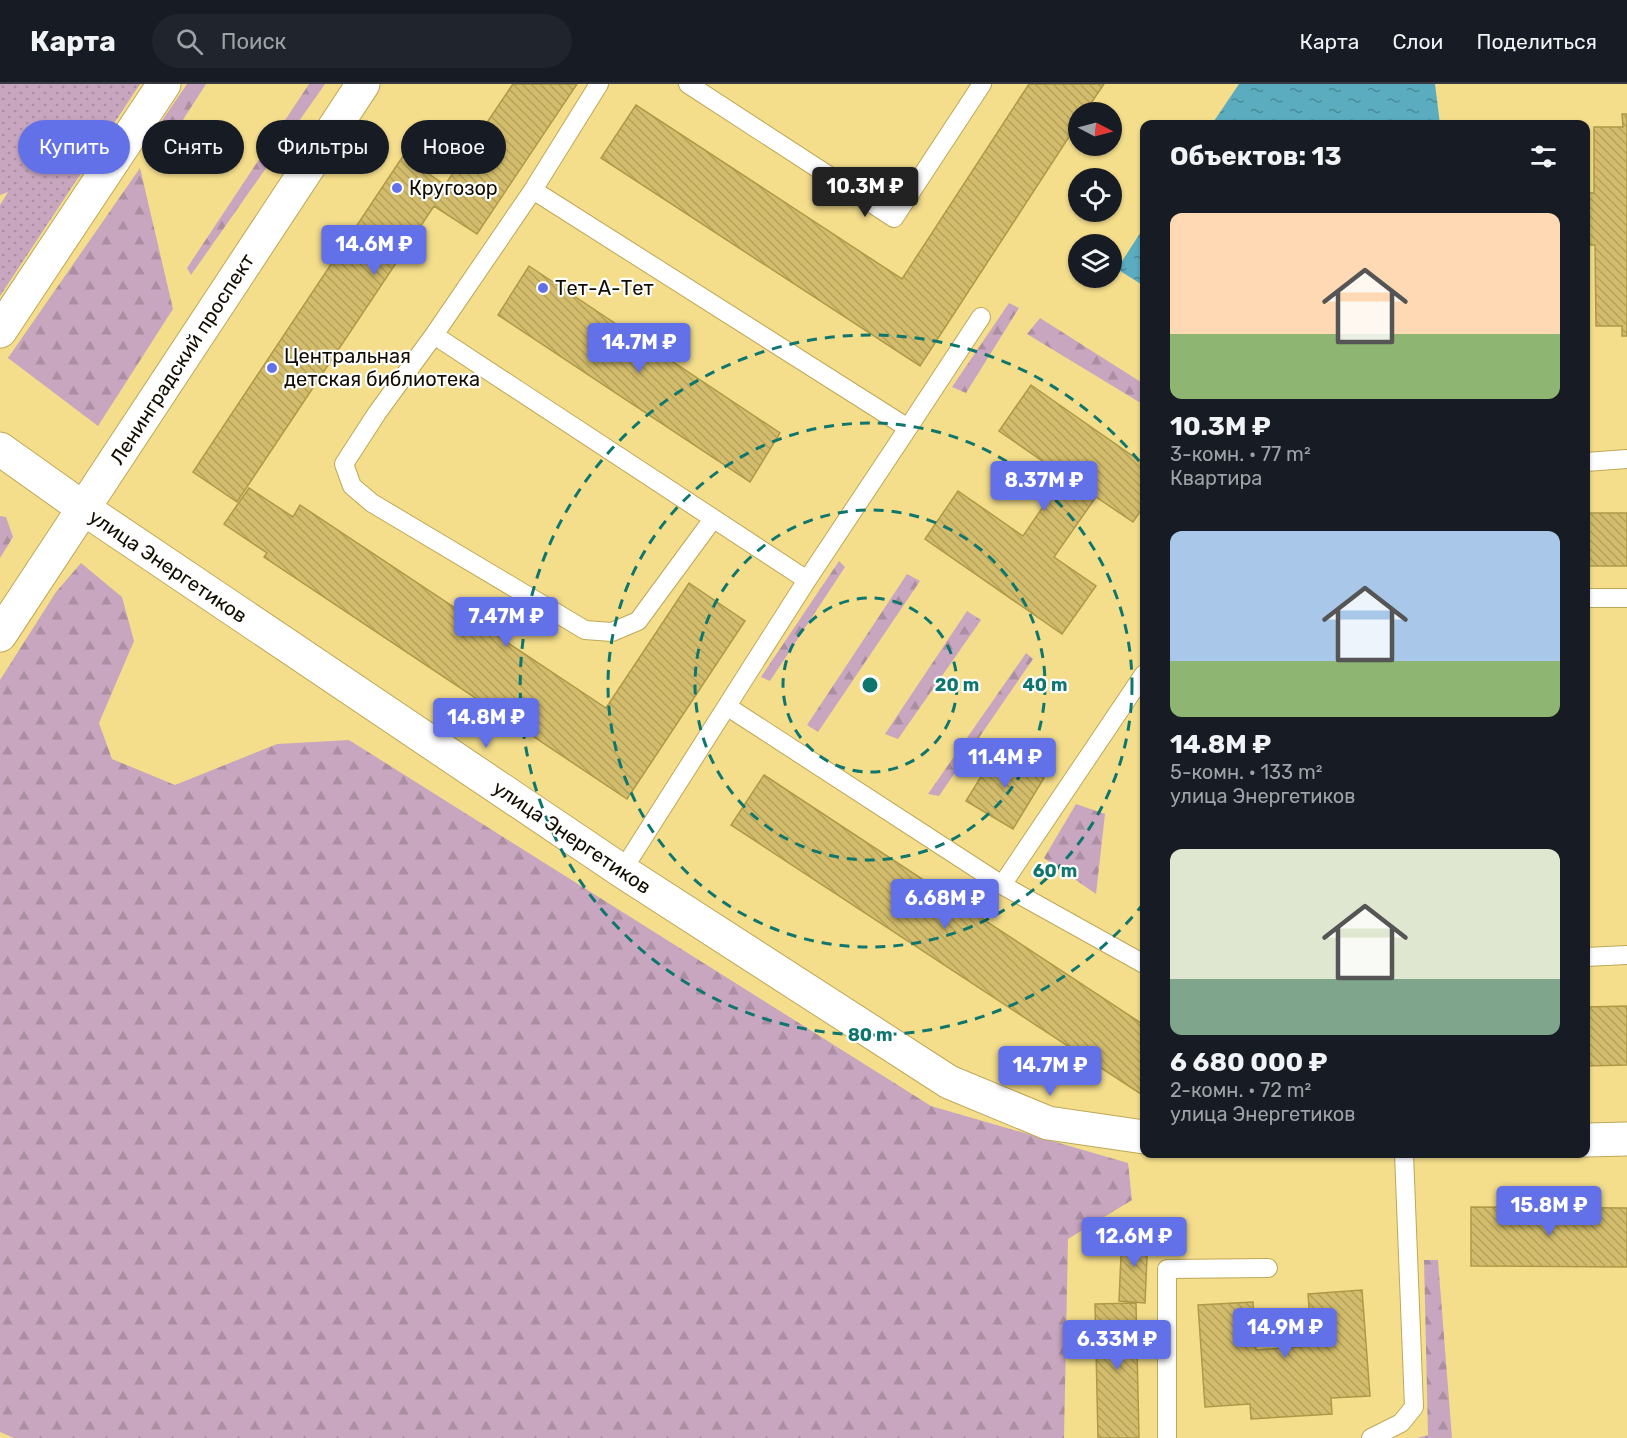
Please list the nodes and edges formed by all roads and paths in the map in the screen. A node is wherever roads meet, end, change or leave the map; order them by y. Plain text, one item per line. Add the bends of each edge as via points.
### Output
1 (164, 84) edge
2 (363, 84) edge
3 (599, 84) edge
4 (688, 84) edge
5 (982, 84) edge
6 (533, 190) junction
7 (981, 317) dead end
8 (0, 331) edge
9 (434, 335) junction
10 (908, 428) junction
11 (0, 449) edge
12 (1627, 459) edge
13 (1590, 462) edge
14 (83, 508) junction
15 (712, 519) junction
16 (807, 580) junction
17 (1590, 598) edge
18 (1627, 598) edge
19 (0, 635) edge
20 (1140, 680) edge
21 (728, 707) junction
22 (622, 871) junction
23 (1002, 885) junction
24 (1627, 955) edge
25 (1590, 957) edge
26 (1140, 962) edge
27 (1140, 1136) edge
28 (1627, 1139) edge
29 (1590, 1140) edge
30 (1404, 1158) edge
31 (1268, 1268) dead end
32 (1167, 1438) edge
33 (1371, 1438) edge

1 - 8 street
2 - 14 street, Ленинградский проспект
3 - 6 lane
4 - 5 lane via 894,218
6 - 9 lane
6 - 10 lane
7 - 10 lane
9 - 15 lane
9 - 15 lane via 344,464 352,486 372,503 585,630 612,632 638,621
10 - 16 lane
11 - 14 street, улица Энергетиков
12 - 13 lane
14 - 19 street, Ленинградский проспект
14 - 22 street, улица Энергетиков
15 - 16 lane
16 - 21 lane
17 - 18 lane
20 - 23 lane
21 - 22 lane
21 - 23 lane
22 - 27 street, улица Энергетиков via 949,1082 1048,1123
23 - 26 lane
24 - 25 lane
28 - 29 street
30 - 33 lane via 1414,1407 1401,1423
31 - 32 lane via 1167,1269

